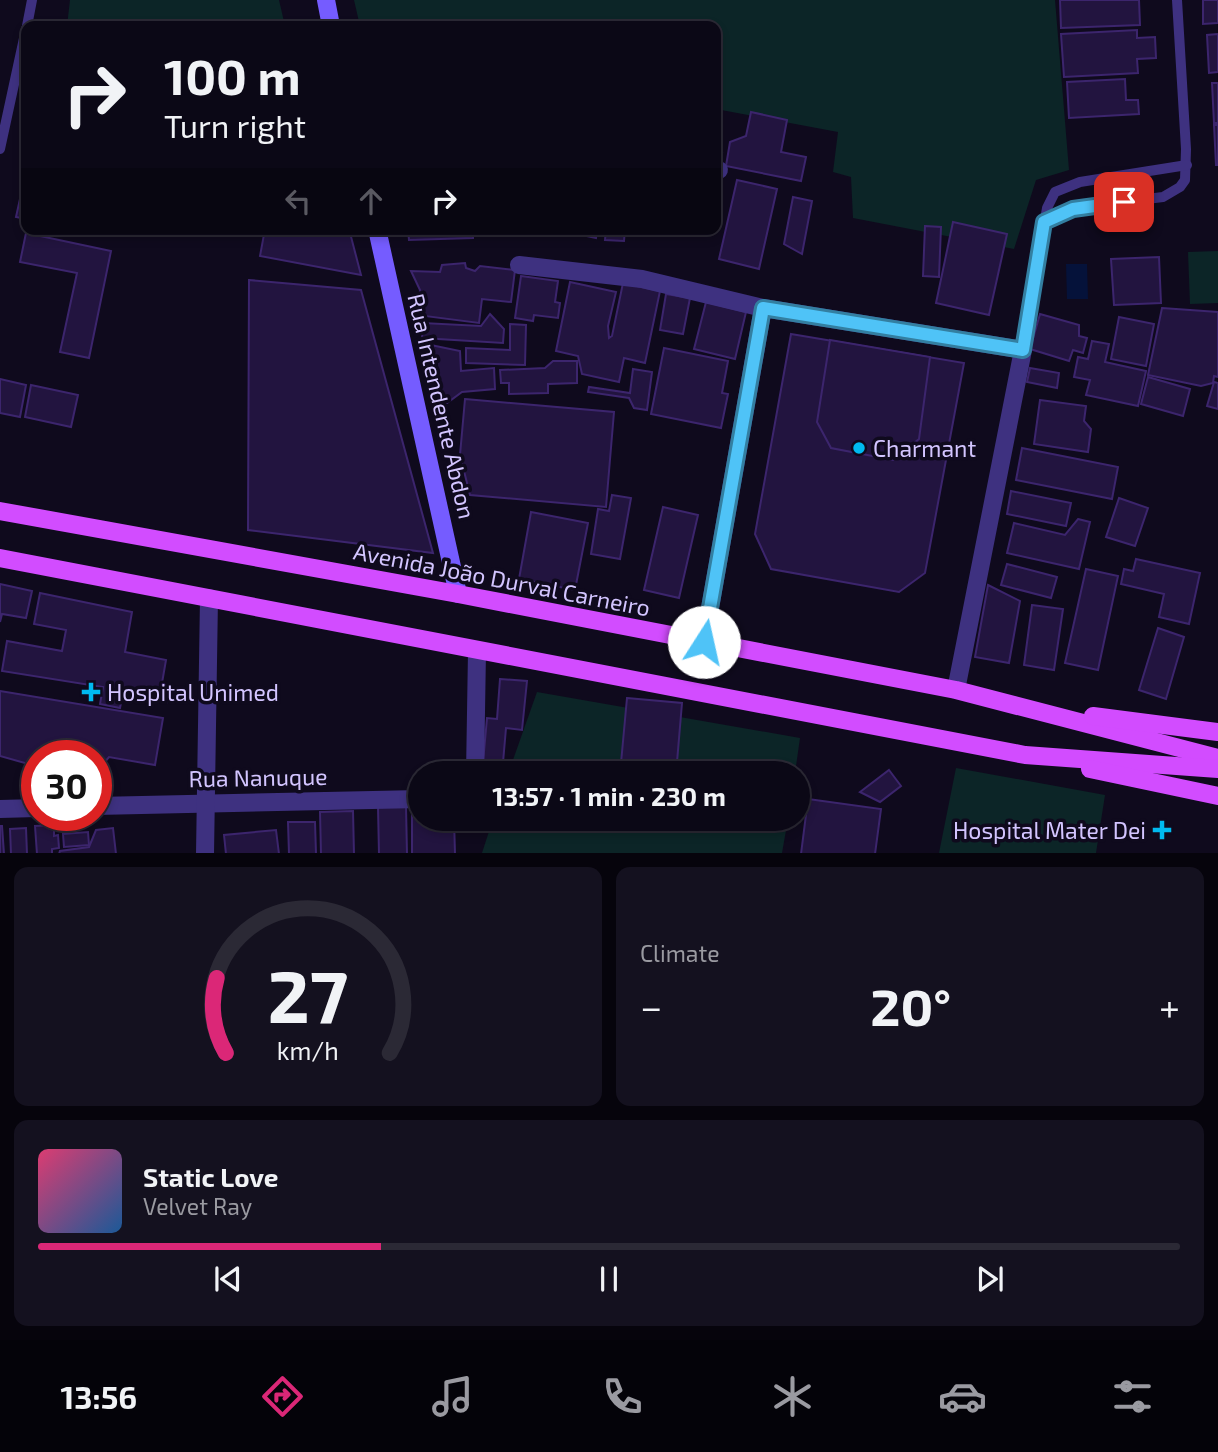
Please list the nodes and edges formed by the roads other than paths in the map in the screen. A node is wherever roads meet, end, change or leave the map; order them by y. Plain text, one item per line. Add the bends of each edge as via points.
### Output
1 (33, 0) edge
2 (326, 0) edge
3 (1177, 0) edge
4 (28, 21) edge
5 (330, 21) edge
6 (21, 55) edge
7 (0, 149) edge
8 (1187, 164) junction
9 (1044, 222) junction
10 (378, 235) edge
11 (519, 265) dead end
12 (763, 308) junction
13 (1023, 350) junction
14 (0, 511) edge
15 (0, 558) edge
16 (458, 594) junction
17 (209, 598) junction
18 (704, 642) junction
19 (477, 651) junction
20 (956, 690) junction
21 (1035, 710) junction
22 (1218, 732) edge
23 (1025, 755) junction
24 (1218, 758) edge
25 (475, 761) edge
26 (1218, 769) edge
27 (1218, 796) edge
28 (408, 799) edge
29 (205, 803) junction
30 (112, 806) edge
31 (21, 808) edge
32 (0, 809) edge
33 (205, 853) edge

1 - 4 lane
2 - 5 street
3 - 8 lane
6 - 7 lane
8 - 9 lane via 1180,187 1163,197 1081,207
8 - 9 lane via 1065,187 1050,198
9 - 13 lane
10 - 16 street, Rua Intendente Abdon
11 - 12 street via 642,279
12 - 13 street
12 - 18 street
13 - 20 street
14 - 16 main road, Avenida João Durval Carneiro
15 - 17 main road
16 - 18 main road, Avenida João Durval Carneiro
17 - 19 main road
17 - 29 street
18 - 20 main road, Avenida João Durval Carneiro
19 - 23 main road
19 - 25 street
20 - 21 main road, Avenida João Durval Carneiro
21 - 22 main road, Avenida João Durval Carneiro
21 - 24 main road, Avenida João Durval Carneiro
23 - 26 main road
23 - 27 main road
28 - 29 street, Rua Nanuque
29 - 30 street, Rua Nanuque
29 - 33 street
31 - 32 street

